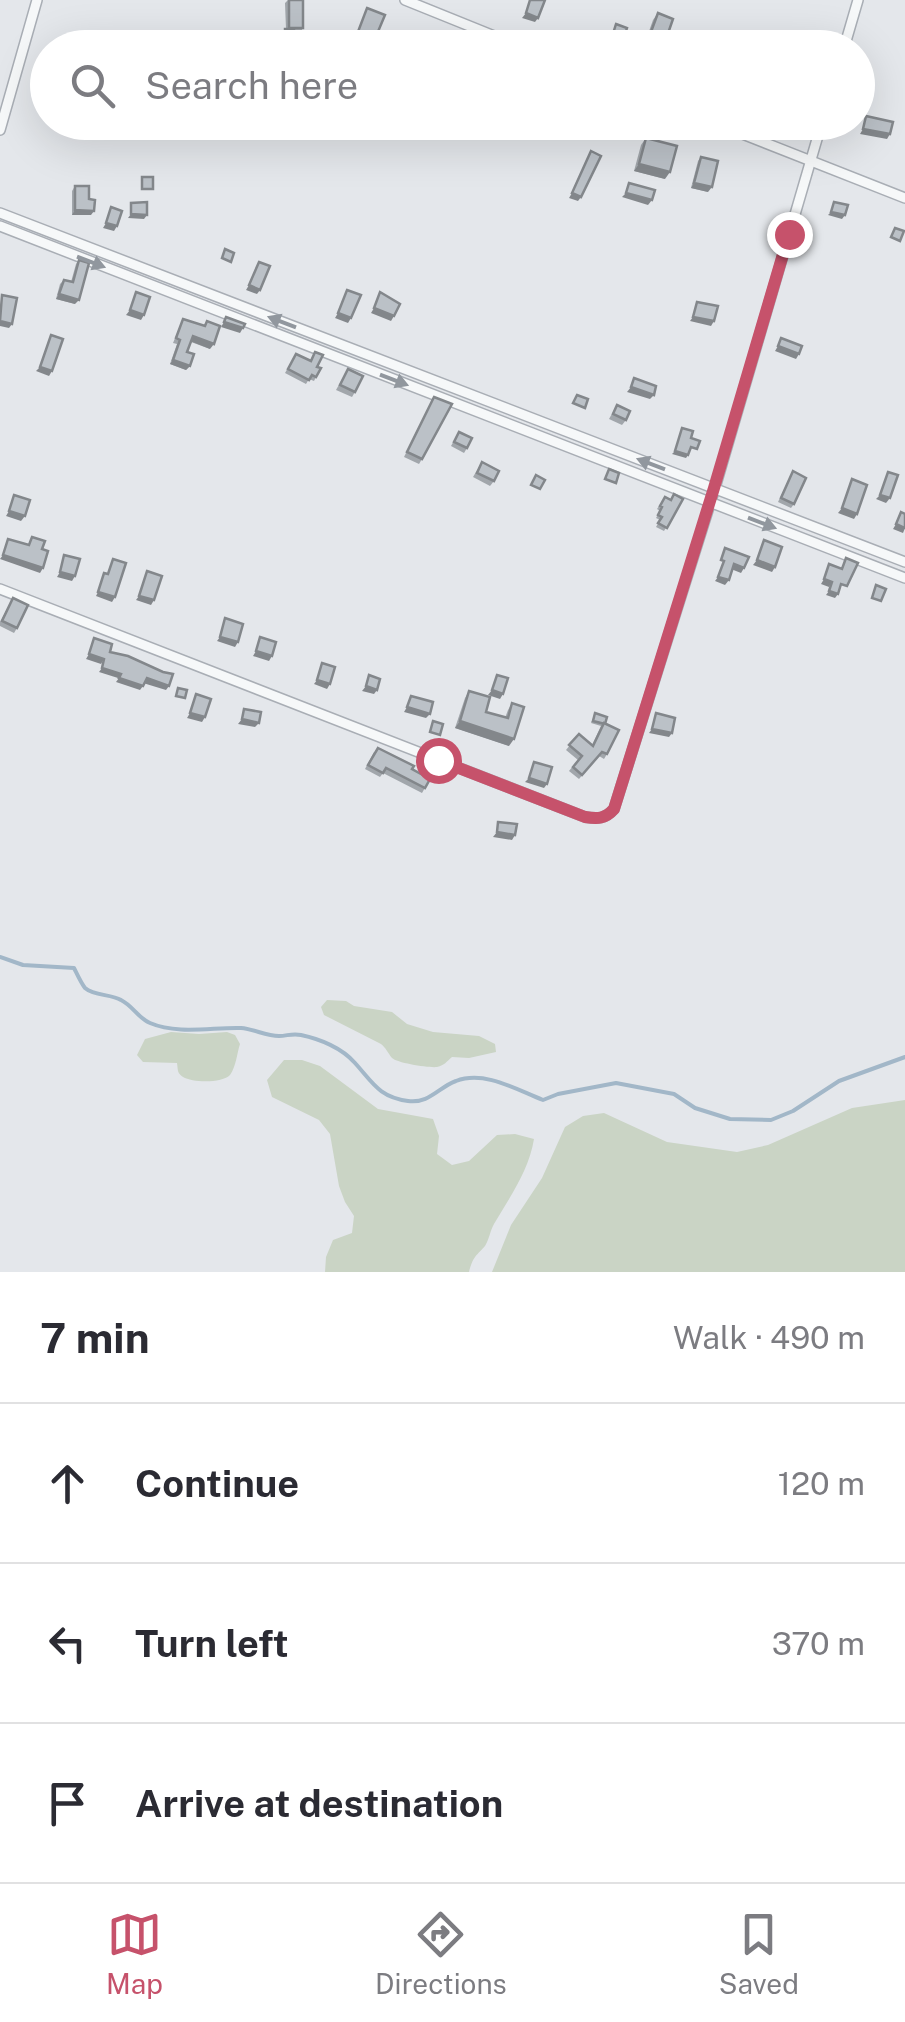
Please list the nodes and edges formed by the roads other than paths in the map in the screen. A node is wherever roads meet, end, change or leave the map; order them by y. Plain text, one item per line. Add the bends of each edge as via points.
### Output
1 (37, 0) edge
2 (404, 0) edge
3 (858, 0) edge
4 (479, 30) edge
5 (849, 30) edge
6 (0, 130) edge
7 (756, 140) edge
8 (817, 140) edge
9 (810, 162) junction
10 (905, 198) edge
11 (0, 213) edge
12 (0, 226) edge
13 (714, 488) junction
14 (709, 502) junction
15 (905, 562) edge
16 (905, 578) edge
17 (0, 589) edge

1 - 6 street
2 - 4 street
3 - 5 street
7 - 9 street
8 - 9 street
9 - 10 street
9 - 13 street
13 -> 11 street
12 -> 14 street
13 - 14 street
13 - 15 street
14 -> 16 street
14 - 17 street via 614,809 598,818

